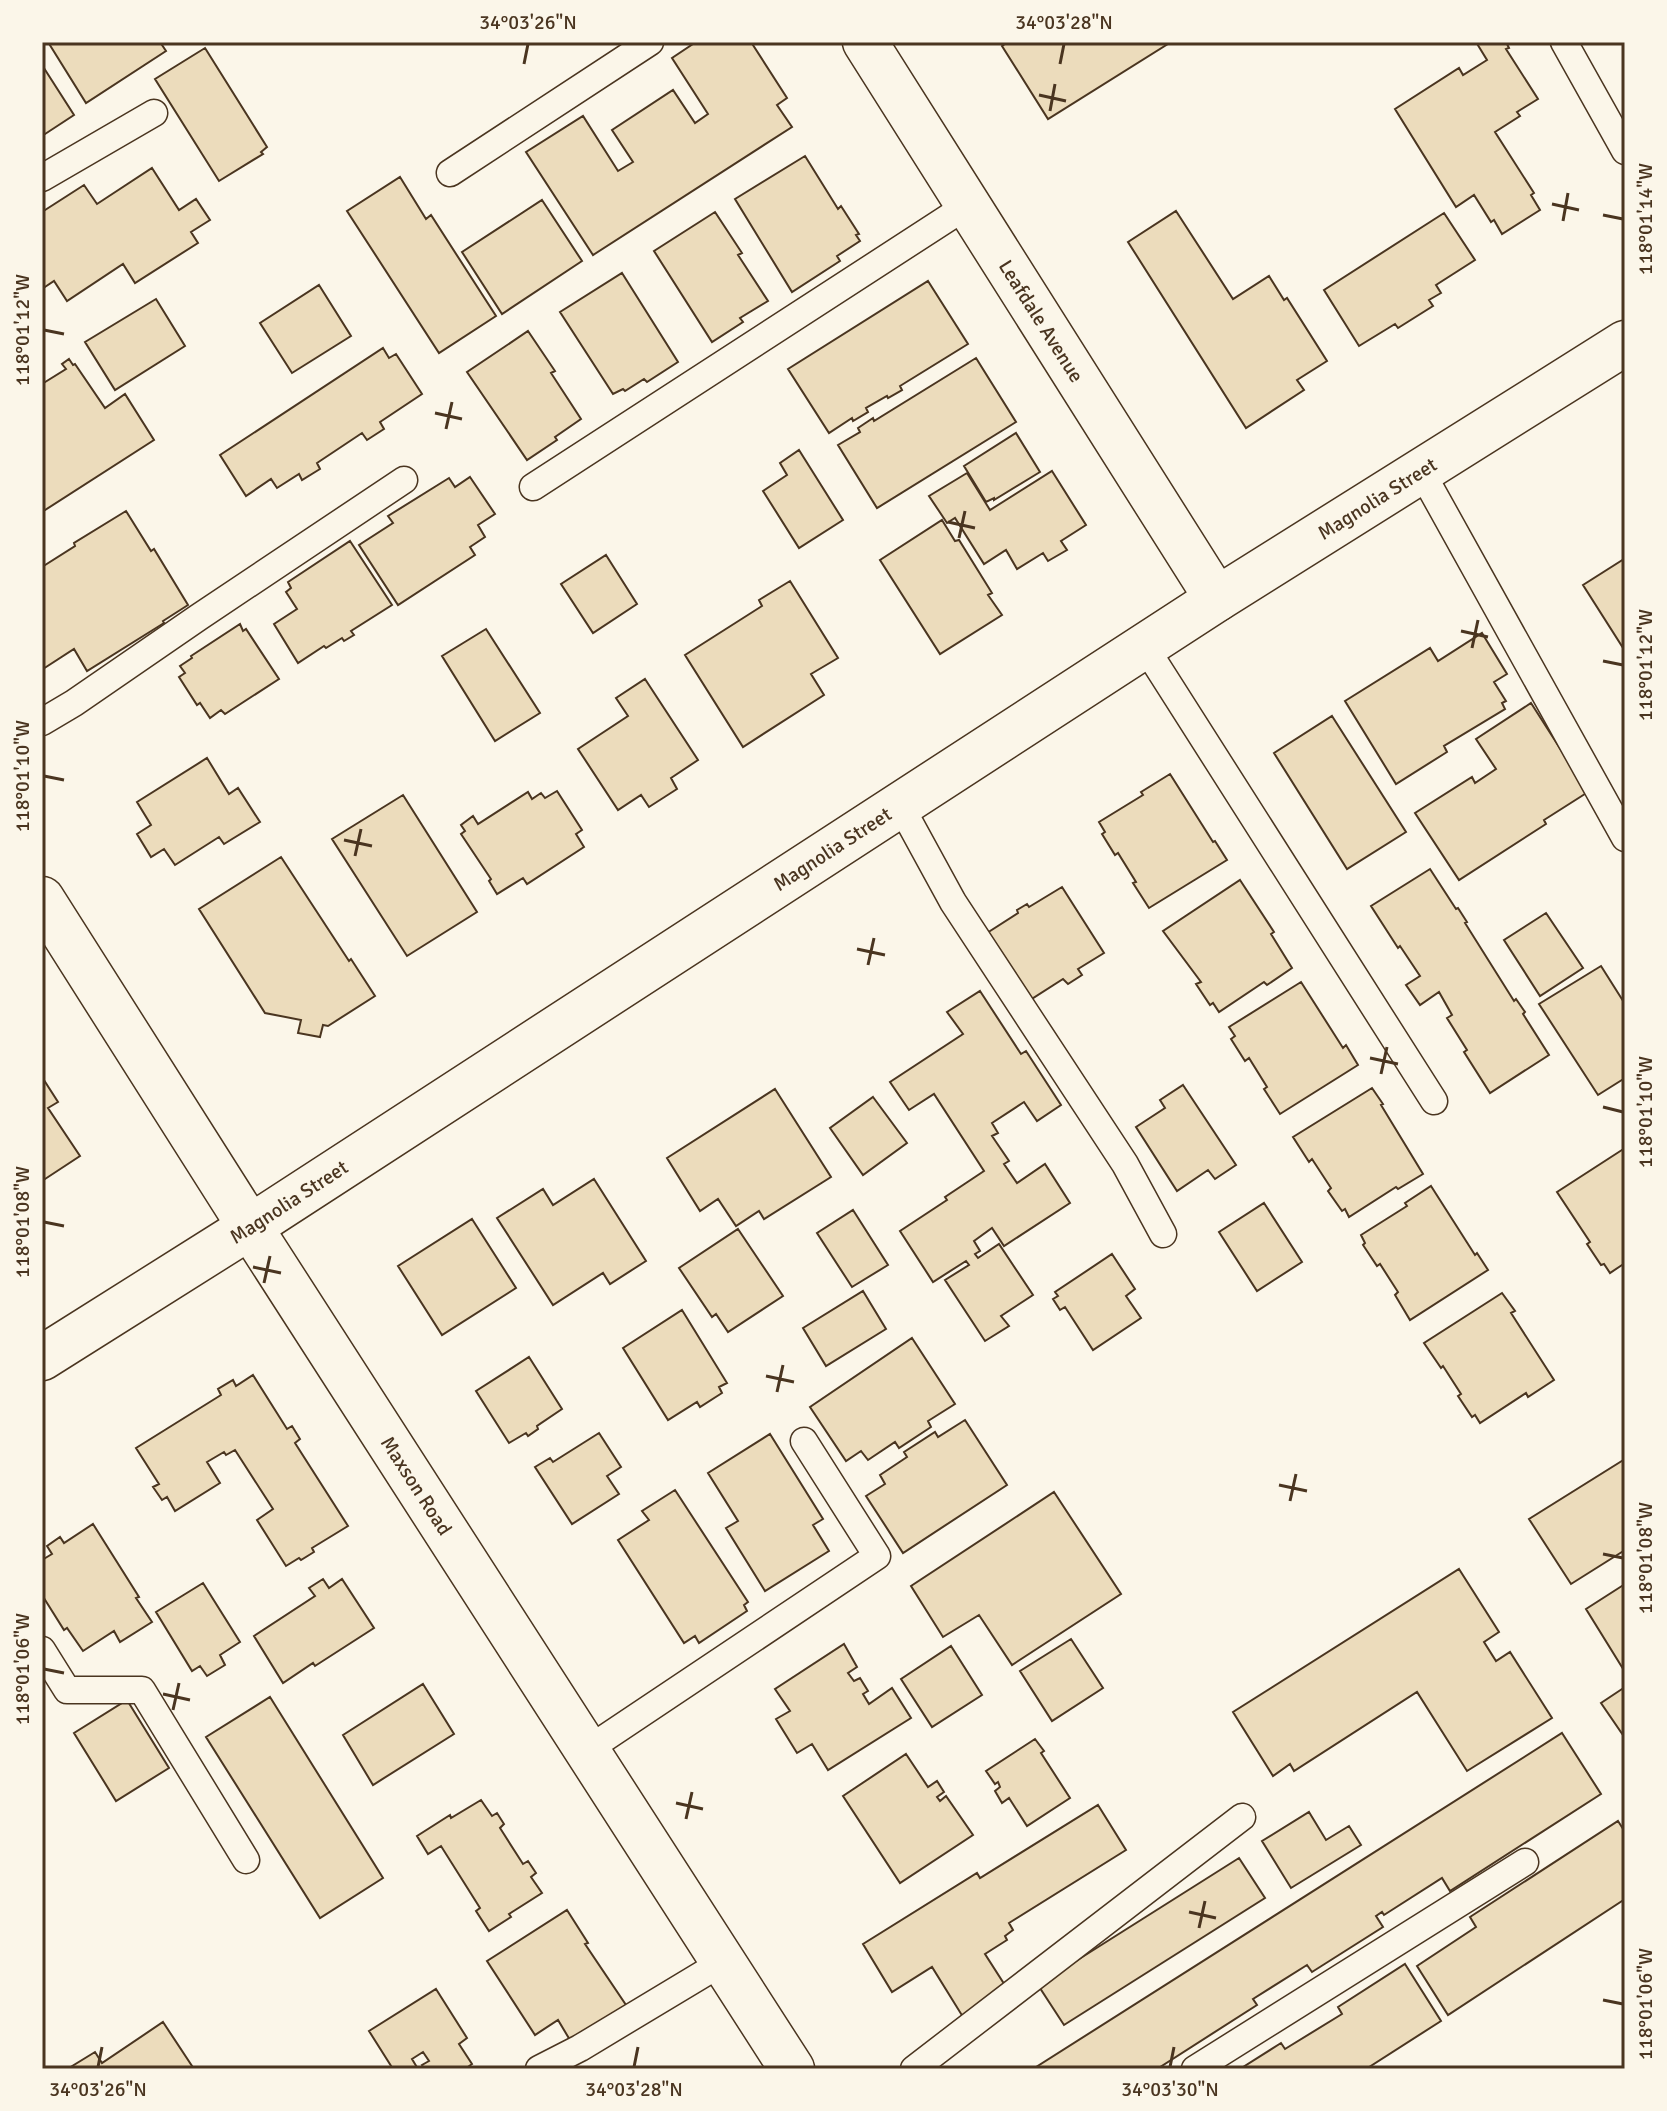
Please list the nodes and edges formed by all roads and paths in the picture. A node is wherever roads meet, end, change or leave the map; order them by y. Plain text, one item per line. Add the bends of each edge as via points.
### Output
1 (650, 42) edge
2 (865, 42) edge
3 (1564, 42) edge
4 (154, 113) dead end
5 (1625, 151) edge
6 (450, 173) dead end
7 (42, 178) edge
8 (968, 205) junction
9 (1625, 343) edge
10 (1421, 471) junction
11 (404, 480) dead end
12 (533, 487) dead end
13 (1217, 599) junction
14 (1145, 647) junction
15 (42, 722) edge
16 (900, 805) junction
17 (1625, 838) edge
18 (42, 899) edge
19 (1434, 1101) dead end
20 (250, 1227) junction
21 (1163, 1234) dead end
22 (42, 1358) edge
23 (804, 1441) dead end
24 (42, 1650) edge
25 (587, 1750) junction
26 (1242, 1817) dead end
27 (246, 1860) dead end
28 (1525, 1862) dead end
29 (723, 1962) junction
30 (539, 2069) edge
31 (792, 2069) edge
32 (914, 2069) edge
33 (1195, 2069) edge

1 - 6 lane
2 - 8 street, Leafdale Avenue
3 - 5 lane
4 - 7 lane
8 - 12 lane
8 - 13 street, Leafdale Avenue
9 - 10 street, Magnolia Street
10 - 13 street, Magnolia Street
10 - 17 lane
11 - 15 lane
13 - 14 street, Magnolia Street
14 - 16 street, Magnolia Street
14 - 19 lane
16 - 20 street, Magnolia Street
16 - 21 lane via 953,902 1118,1152
18 - 20 street, Maxson Road
20 - 22 street, Magnolia Street
20 - 25 street, Maxson Road
23 - 25 lane via 877,1556
24 - 27 lane via 67,1690 142,1690
25 - 29 street, Maxson Road
26 - 32 lane
28 - 33 lane
29 - 30 lane
29 - 31 street, Maxson Road

